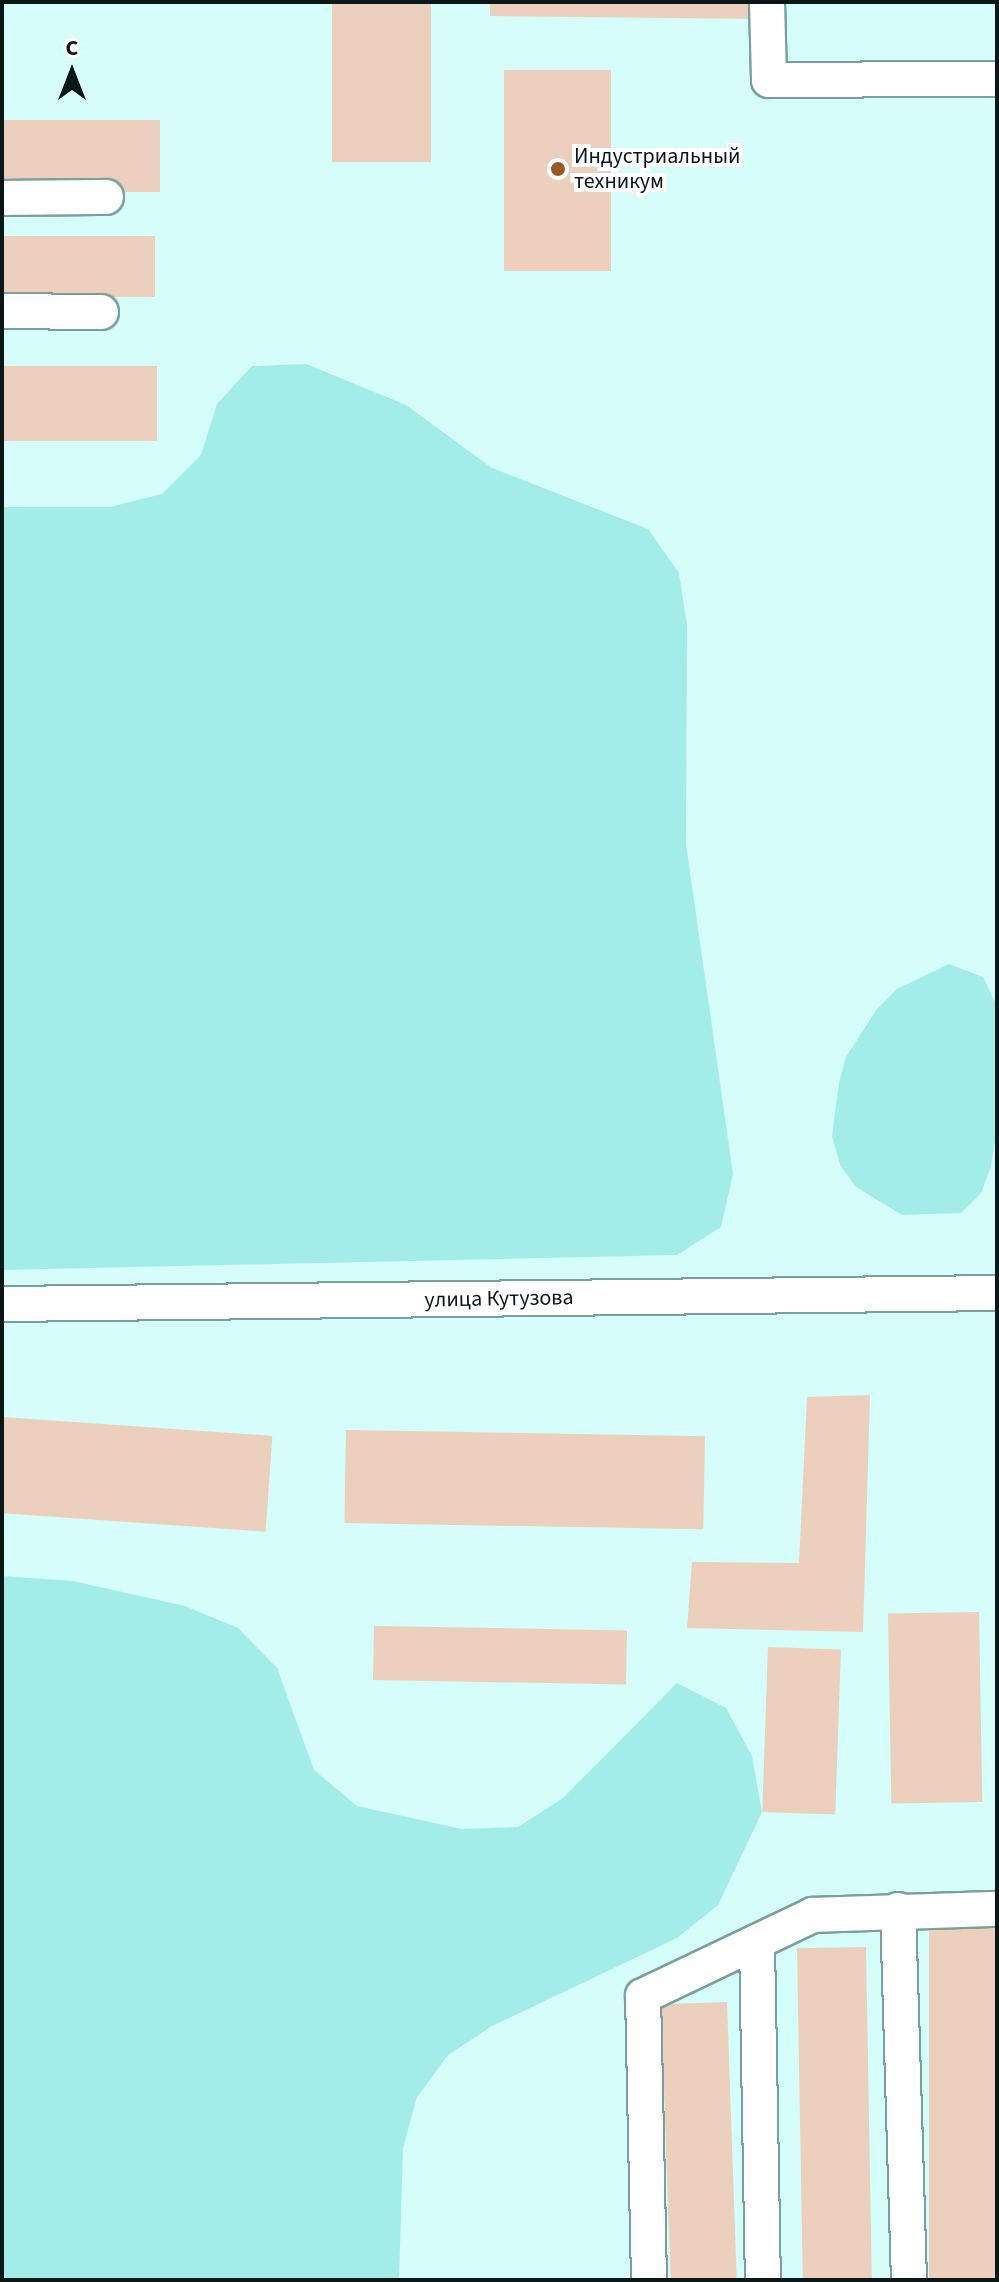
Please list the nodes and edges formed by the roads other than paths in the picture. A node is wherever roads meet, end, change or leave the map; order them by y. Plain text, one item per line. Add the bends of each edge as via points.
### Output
1 (767, 2) edge
2 (997, 79) edge
3 (106, 197) dead end
4 (2, 198) edge
5 (2, 311) edge
6 (101, 312) dead end
7 (997, 1293) edge
8 (2, 1304) edge
9 (997, 1909) edge
10 (898, 1910) junction
11 (757, 1942) junction
12 (649, 2280) edge
13 (763, 2280) edge
14 (909, 2280) edge

1 - 2 street via 769,80
3 - 4 street
5 - 6 street
7 - 8 street, улица Кутузова
9 - 10 street
10 - 11 street via 813,1915
10 - 14 street
11 - 12 street via 643,1996
11 - 13 street

